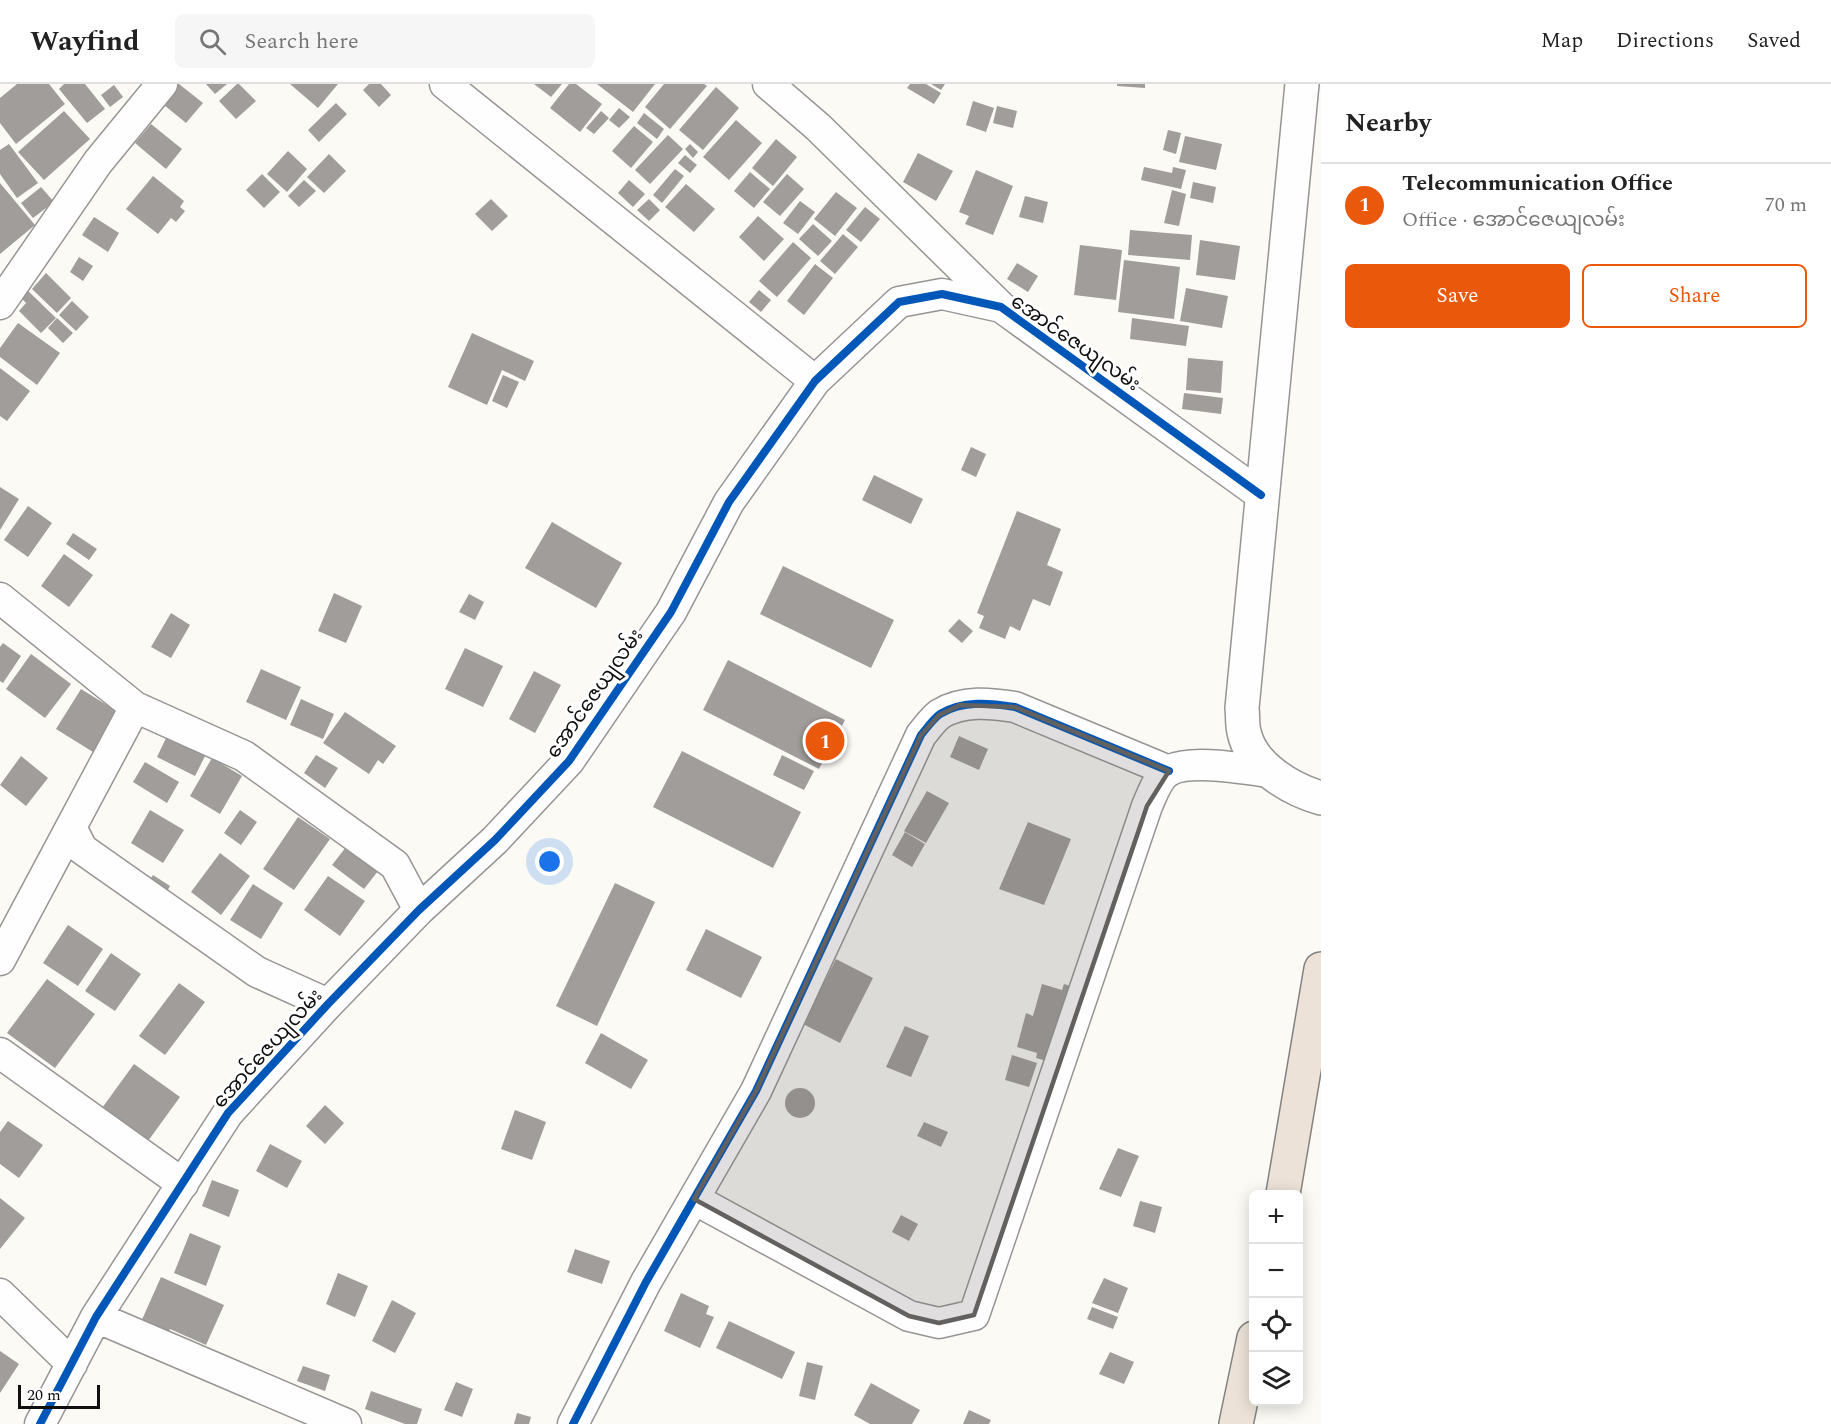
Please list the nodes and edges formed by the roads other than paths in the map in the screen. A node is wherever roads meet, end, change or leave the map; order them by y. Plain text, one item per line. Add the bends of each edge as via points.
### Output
1 (162, 84) edge
2 (445, 84) edge
3 (768, 84) edge
4 (1302, 84) edge
5 (0, 304) edge
6 (1001, 307) junction
7 (815, 381) junction
8 (1261, 495) junction
9 (0, 598) edge
10 (135, 707) junction
11 (1169, 771) junction
12 (1270, 772) junction
13 (1321, 798) edge
14 (71, 827) junction
15 (419, 910) junction
16 (0, 960) edge
17 (1321, 969) edge
18 (328, 1004) junction
19 (0, 1053) edge
20 (183, 1184) junction
21 (1284, 1190) edge
22 (694, 1199) junction
23 (0, 1294) edge
24 (96, 1317) junction
25 (1251, 1352) edge
26 (72, 1364) junction
27 (40, 1424) edge
28 (346, 1424) edge
29 (573, 1424) edge
30 (1236, 1424) edge

1 - 5 street via 98,162
2 - 7 street
3 - 6 street via 818,127
4 - 8 street
6 - 7 street, အောင်ဇေယျလမ်း via 942,294 899,302
6 - 8 street, အောင်ဇေယျလမ်း
7 - 15 street, အောင်ဇေယျလမ်း via 729,502 671,612 569,761 495,840
8 - 12 street via 1242,708 1244,733 1254,754
9 - 10 street
10 - 14 street
10 - 15 street via 244,756 395,866
11 - 12 street via 1207,765
11 - 22 street via 1015,707 988,703 960,705 939,715 921,735 756,1091
11 - 22 street via 1157,783 1147,806 974,1316 939,1323 909,1316
12 - 13 street
14 - 16 street
14 - 18 street via 82,849 257,972
15 - 18 street, အောင်ဇေယျလမ်း
17 - 21 highway
18 - 20 street, အောင်ဇေယျလမ်း via 228,1113
19 - 20 street
20 - 24 street, အောင်ဇေယျလမ်း
22 - 29 street
23 - 26 street
24 - 26 street, အောင်ဇေယျလမ်း
24 - 28 street
25 - 30 highway
26 - 27 street, အောင်ဇေယျလမ်း

